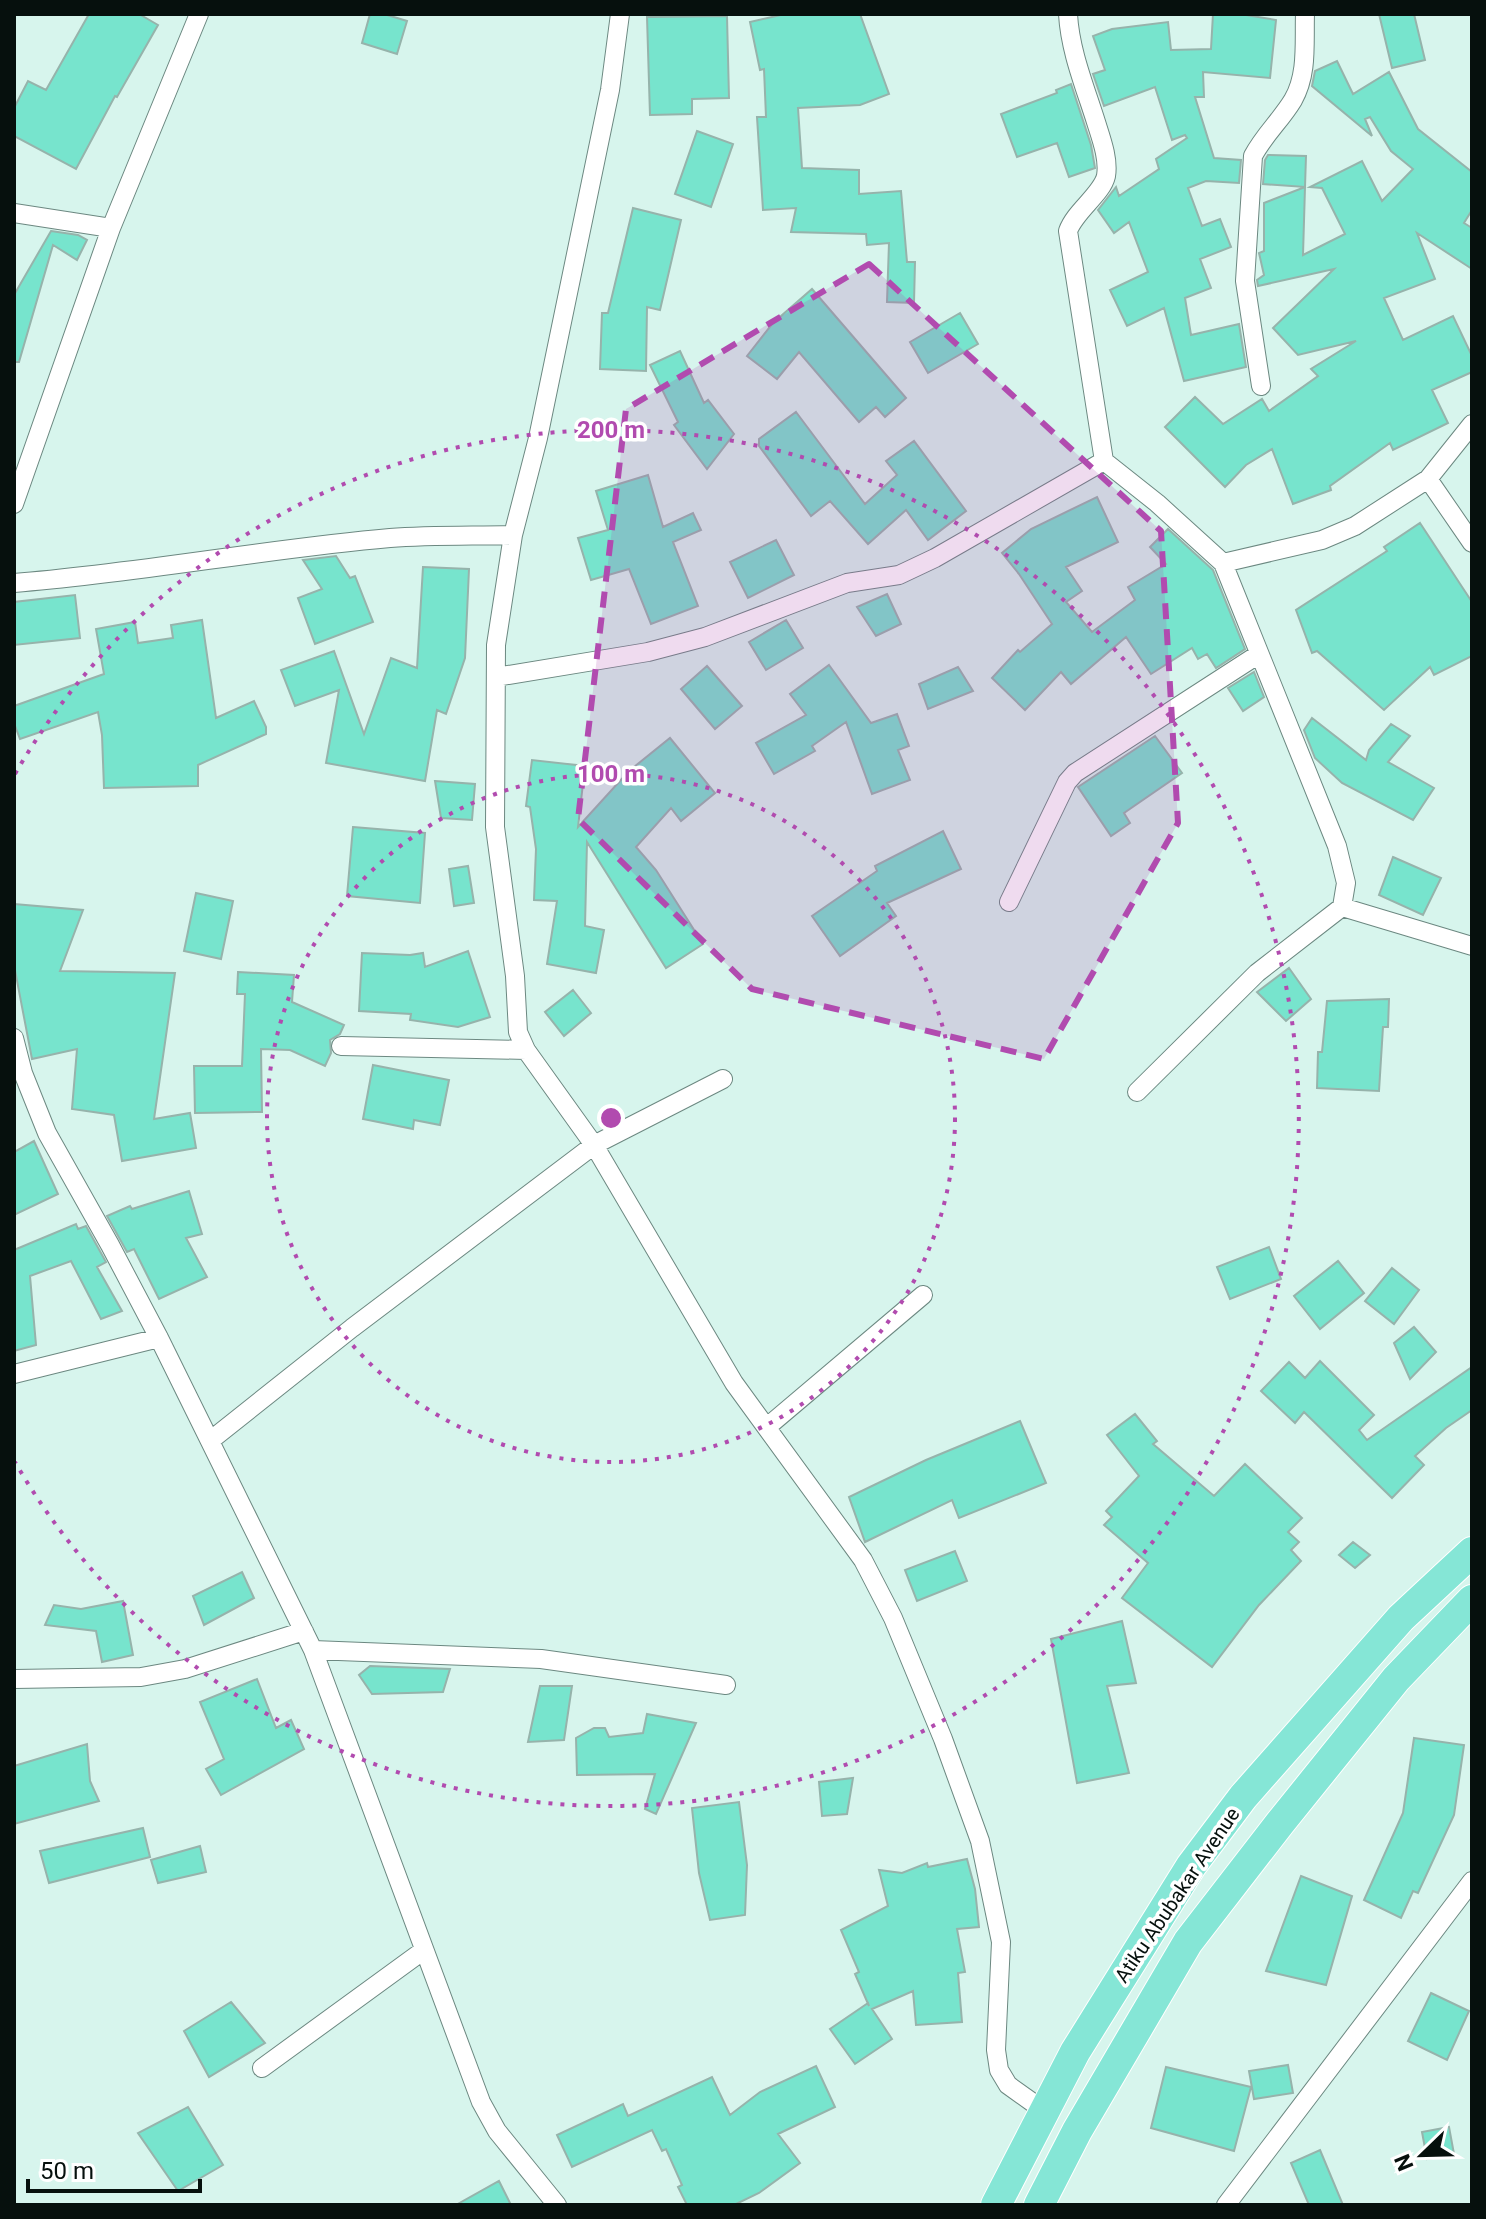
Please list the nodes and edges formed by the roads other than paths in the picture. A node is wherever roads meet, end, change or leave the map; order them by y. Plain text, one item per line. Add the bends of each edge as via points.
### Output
1 (199, 14) edge
2 (620, 14) edge
3 (1068, 14) edge
4 (1305, 14) edge
5 (14, 213) edge
6 (111, 228) junction
7 (1261, 386) dead end
8 (1472, 424) edge
9 (1104, 461) junction
10 (1428, 479) junction
11 (14, 504) edge
12 (513, 535) junction
13 (1472, 543) edge
14 (1223, 563) junction
15 (14, 583) edge
16 (1259, 654) junction
17 (496, 677) junction
18 (1009, 902) dead end
19 (1342, 907) junction
20 (1472, 946) edge
21 (14, 1038) edge
22 (341, 1046) dead end
23 (526, 1050) junction
24 (19, 1073) edge
25 (723, 1079) dead end
26 (1137, 1092) dead end
27 (594, 1145) junction
28 (923, 1295) dead end
29 (159, 1338) junction
30 (14, 1374) edge
31 (767, 1427) junction
32 (211, 1440) junction
33 (1472, 1552) edge
34 (1472, 1600) edge
35 (304, 1631) junction
36 (313, 1650) junction
37 (14, 1679) edge
38 (726, 1685) dead end
39 (1472, 1881) edge
40 (424, 1950) junction
41 (262, 2068) dead end
42 (1043, 2110) junction
43 (557, 2205) edge
44 (996, 2205) edge
45 (1039, 2205) edge
46 (1226, 2205) edge

1 - 6 street
2 - 12 street via 610,90
3 - 9 street via 1107,172 1068,231
4 - 7 street via 1304,73 1293,100 1253,156 1245,281
5 - 6 street
6 - 11 street
8 - 10 street
9 - 14 street
9 - 17 street via 899,575 847,583 705,637 648,652
10 - 13 street
10 - 14 street via 1355,526 1322,540
12 - 15 street via 393,538
12 - 17 street
14 - 16 street
16 - 18 street via 1075,773
16 - 19 street via 1337,846 1346,883
17 - 23 street via 495,827 518,1032
19 - 20 street
19 - 26 street via 1257,973
21 - 24 street
22 - 23 street
23 - 27 street
24 - 29 street
25 - 27 street
27 - 31 street via 734,1383
27 - 32 street
28 - 31 street
29 - 30 street
29 - 32 street
31 - 42 street via 863,1560 943,1739 980,1841 1001,1942 999,2070 1008,2085
32 - 35 street
33 - 42 main road, Atiku Abubakar Avenue via 1401,1618 1243,1797 1191,1866
34 - 45 main road, Atiku Abubakar Avenue via 1396,1679 1188,1942
35 - 36 street
35 - 37 street via 185,1669 141,1677
36 - 38 street via 541,1659
36 - 40 street
39 - 46 street
40 - 41 street
40 - 43 street via 481,2102 497,2131
42 - 44 main road, Atiku Abubakar Avenue

